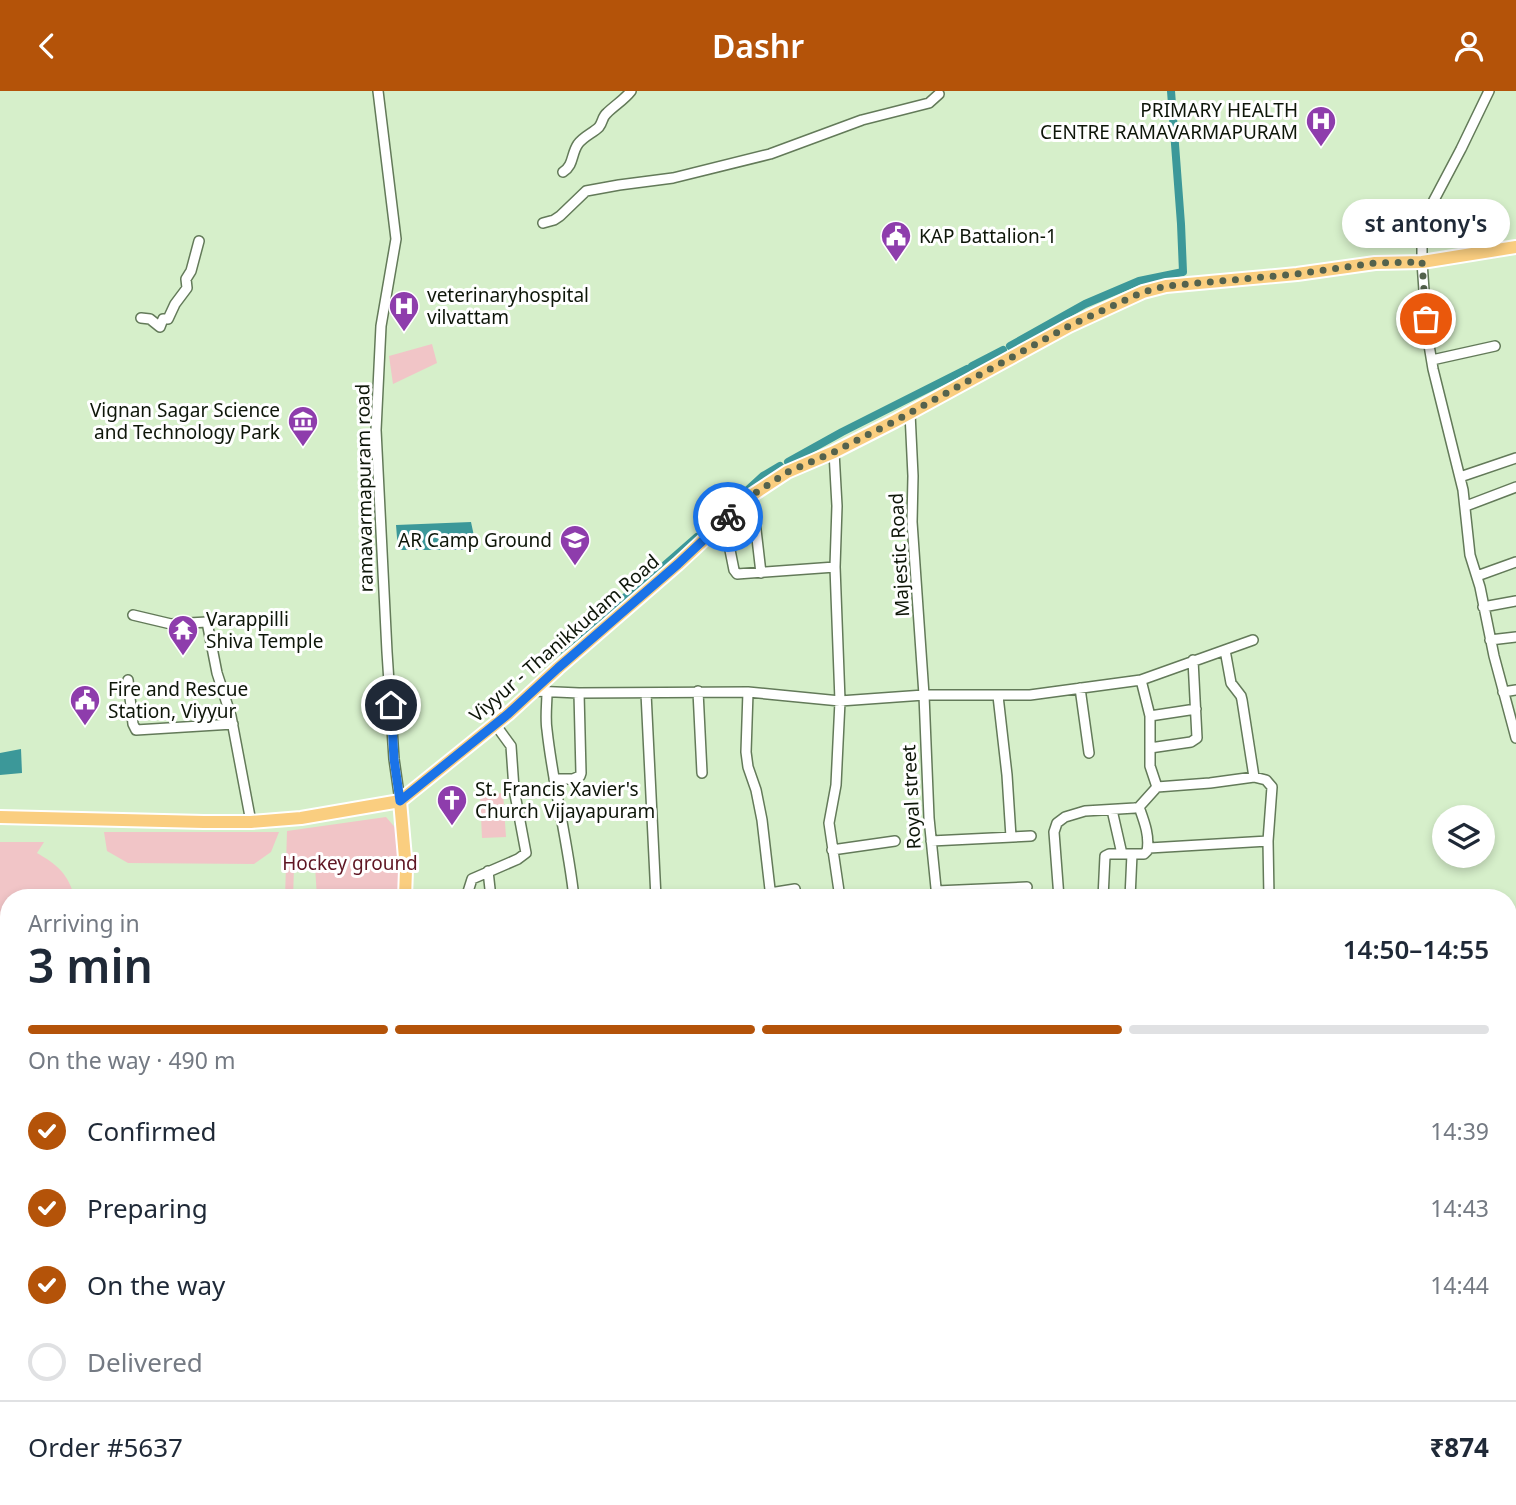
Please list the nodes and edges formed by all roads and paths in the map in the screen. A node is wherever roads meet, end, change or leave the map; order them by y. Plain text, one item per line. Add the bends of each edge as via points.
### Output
1 (378, 91) edge
2 (631, 91) edge
3 (1489, 91) edge
4 (939, 94) dead end
5 (563, 172) dead end
6 (543, 223) dead end
7 (199, 241) dead end
8 (1516, 247) edge
9 (1422, 262) junction
10 (141, 318) dead end
11 (1495, 347) dead end
12 (1432, 360) junction
13 (910, 413) junction
14 (834, 452) junction
15 (1516, 458) edge
16 (1460, 477) junction
17 (1516, 487) edge
18 (752, 495) junction
19 (1466, 506) junction
20 (724, 520) junction
21 (1516, 562) edge
22 (835, 567) junction
23 (761, 572) junction
24 (1477, 576) junction
25 (1516, 601) edge
26 (1483, 607) junction
27 (134, 615) dead end
28 (1516, 637) edge
29 (1253, 640) dead end
30 (1490, 641) junction
31 (1225, 650) junction
32 (1193, 660) junction
33 (128, 680) dead end
34 (1142, 680) junction
35 (1080, 688) junction
36 (1516, 690) edge
37 (533, 691) junction
38 (698, 691) junction
39 (547, 692) junction
40 (646, 692) junction
41 (748, 692) junction
42 (1503, 692) junction
43 (579, 693) junction
44 (924, 695) junction
45 (998, 696) junction
46 (840, 701) junction
47 (1196, 709) junction
48 (1150, 716) junction
49 (233, 724) junction
50 (495, 724) junction
51 (1516, 739) edge
52 (1150, 748) junction
53 (1089, 753) dead end
54 (702, 773) dead end
55 (1254, 777) junction
56 (554, 779) junction
57 (1157, 787) junction
58 (400, 801) junction
59 (1139, 807) junction
60 (1112, 810) junction
61 (0, 817) edge
62 (251, 822) junction
63 (1011, 837) junction
64 (1031, 837) dead end
65 (895, 841) dead end
66 (931, 841) junction
67 (1268, 841) junction
68 (1149, 848) junction
69 (832, 850) junction
70 (1127, 854) junction
71 (488, 871) junction
72 (1027, 887) dead end
73 (405, 889) edge
74 (469, 889) edge
75 (490, 889) edge
76 (573, 889) edge
77 (656, 889) edge
78 (770, 889) edge
79 (838, 889) edge
80 (936, 889) edge
81 (1001, 889) edge
82 (1058, 889) edge
83 (1102, 889) edge
84 (1129, 889) edge
85 (1269, 889) edge

1 - 58 street, ramavarmapuram road via 396,239 381,326 376,430
2 - 5 street via 578,144
3 - 9 street via 1423,222
4 - 6 street via 929,103 862,120 770,154 673,178 586,191 560,216
7 - 10 street via 187,288 168,319 163,319 160,327
8 - 9 main road, Viyyur - Thanikkudam Road
9 - 12 street
9 - 13 main road, Viyyur - Thanikkudam Road via 1375,263 1143,292 1069,326
11 - 12 street
12 - 16 street
13 - 14 main road, Viyyur - Thanikkudam Road
13 - 44 street, Majestic Road
14 - 18 main road, Viyyur - Thanikkudam Road via 788,472
14 - 22 street
15 - 16 street
16 - 19 street
17 - 19 street
18 - 20 main road, Viyyur - Thanikkudam Road
18 - 23 street
19 - 24 street via 1470,555
20 - 23 street via 735,573
20 - 37 main road, Viyyur - Thanikkudam Road
21 - 24 street
22 - 23 street
22 - 46 street
24 - 26 street
25 - 26 street
26 - 30 street
27 - 49 street via 171,624 207,622
28 - 30 street
29 - 31 street
30 - 42 street
31 - 32 street
31 - 55 street via 1231,684 1242,700
32 - 34 street
32 - 47 street
33 - 49 street via 136,730
34 - 35 street
34 - 48 street
35 - 45 street
35 - 53 street
36 - 42 street
37 - 39 street
37 - 50 main road, Viyyur - Thanikkudam Road
38 - 40 street
38 - 41 street
38 - 54 street
39 - 43 street
39 - 56 street via 546,727
40 - 43 street
40 - 77 street
41 - 46 street
41 - 78 street via 746,751 762,820
42 - 51 street
43 - 56 street via 581,773 577,778
44 - 45 street
44 - 46 street
44 - 66 street, Royal street
45 - 63 street
46 - 69 street
47 - 48 street
47 - 52 street via 1196,740
48 - 52 street
49 - 62 street
50 - 58 main road, Viyyur - Thanikkudam Road
50 - 71 street via 511,746 526,853
52 - 57 street
55 - 57 street
55 - 67 street via 1266,779 1272,787
56 - 76 street
57 - 59 street
58 - 62 main road, Viyyur - Thanikkudam Road
58 - 73 main road
59 - 60 street
59 - 68 street
60 - 70 street
60 - 82 street via 1085,811 1057,823
61 - 62 main road, Viyyur - Thanikkudam Road
63 - 64 street
63 - 66 street
65 - 69 street
66 - 80 street, Royal street
67 - 68 street
67 - 85 street
68 - 70 street via 1144,854
69 - 79 street
70 - 83 street via 1104,858
70 - 84 street
71 - 74 street via 472,879
71 - 75 street
72 - 81 street

